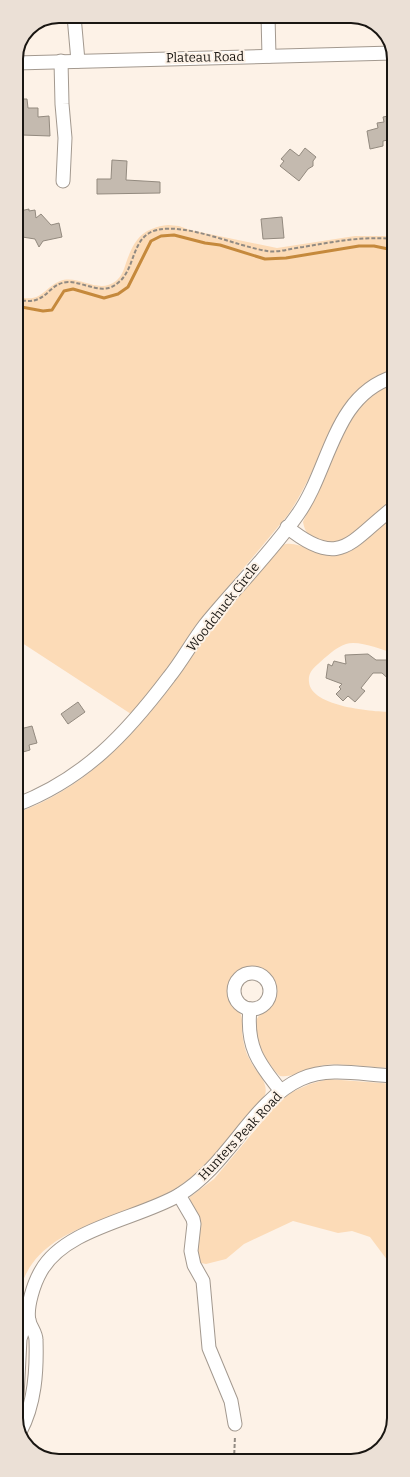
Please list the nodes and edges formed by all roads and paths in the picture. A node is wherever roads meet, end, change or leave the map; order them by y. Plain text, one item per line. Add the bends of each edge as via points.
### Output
1 (75, 23) edge
2 (268, 23) edge
3 (386, 53) edge
4 (269, 56) junction
5 (61, 61) junction
6 (78, 61) junction
7 (23, 63) edge
8 (63, 181) dead end
9 (387, 239) edge
10 (23, 299) edge
11 (387, 380) edge
12 (387, 513) edge
13 (287, 527) junction
14 (23, 802) edge
15 (250, 1009) dead end
16 (387, 1076) edge
17 (281, 1091) junction
18 (179, 1194) junction
19 (29, 1320) junction
20 (23, 1329) edge
21 (23, 1374) edge
22 (35, 1374) junction
23 (24, 1423) edge
24 (235, 1424) joint
25 (234, 1454) edge

1 - 6 street
2 - 4 street
3 - 4 street, Plateau Road
4 - 6 street, Plateau Road
5 - 6 street, Plateau Road
5 - 7 street, Plateau Road
5 - 8 street via 65,138
9 - 10 path via 360,237 268,251 217,237 179,230 156,230 145,236 137,245 121,281 112,288 102,290 66,282 58,284 41,299
11 - 13 street, Woodchuck Circle via 371,388 351,407 305,503
12 - 13 street via 357,540 339,549 318,548
13 - 14 street, Woodchuck Circle via 204,626 161,688 108,748 70,779
15 - 17 street via 249,1031 254,1054
16 - 17 street, Hunters Peak Road via 328,1072 301,1079
17 - 18 street, Hunters Peak Road via 265,1106 210,1171
18 - 19 street, Hunters Peak Road via 145,1211 76,1238 61,1248 52,1256 34,1284
18 - 24 street via 193,1218 191,1250 194,1265 203,1281 209,1348 231,1401
19 - 20 street, Hunters Peak Road
19 - 22 street, Hunters Peak Road via 36,1340
21 - 22 street
22 - 23 street, Hunters Peak Road via 32,1401
24 - 25 path

